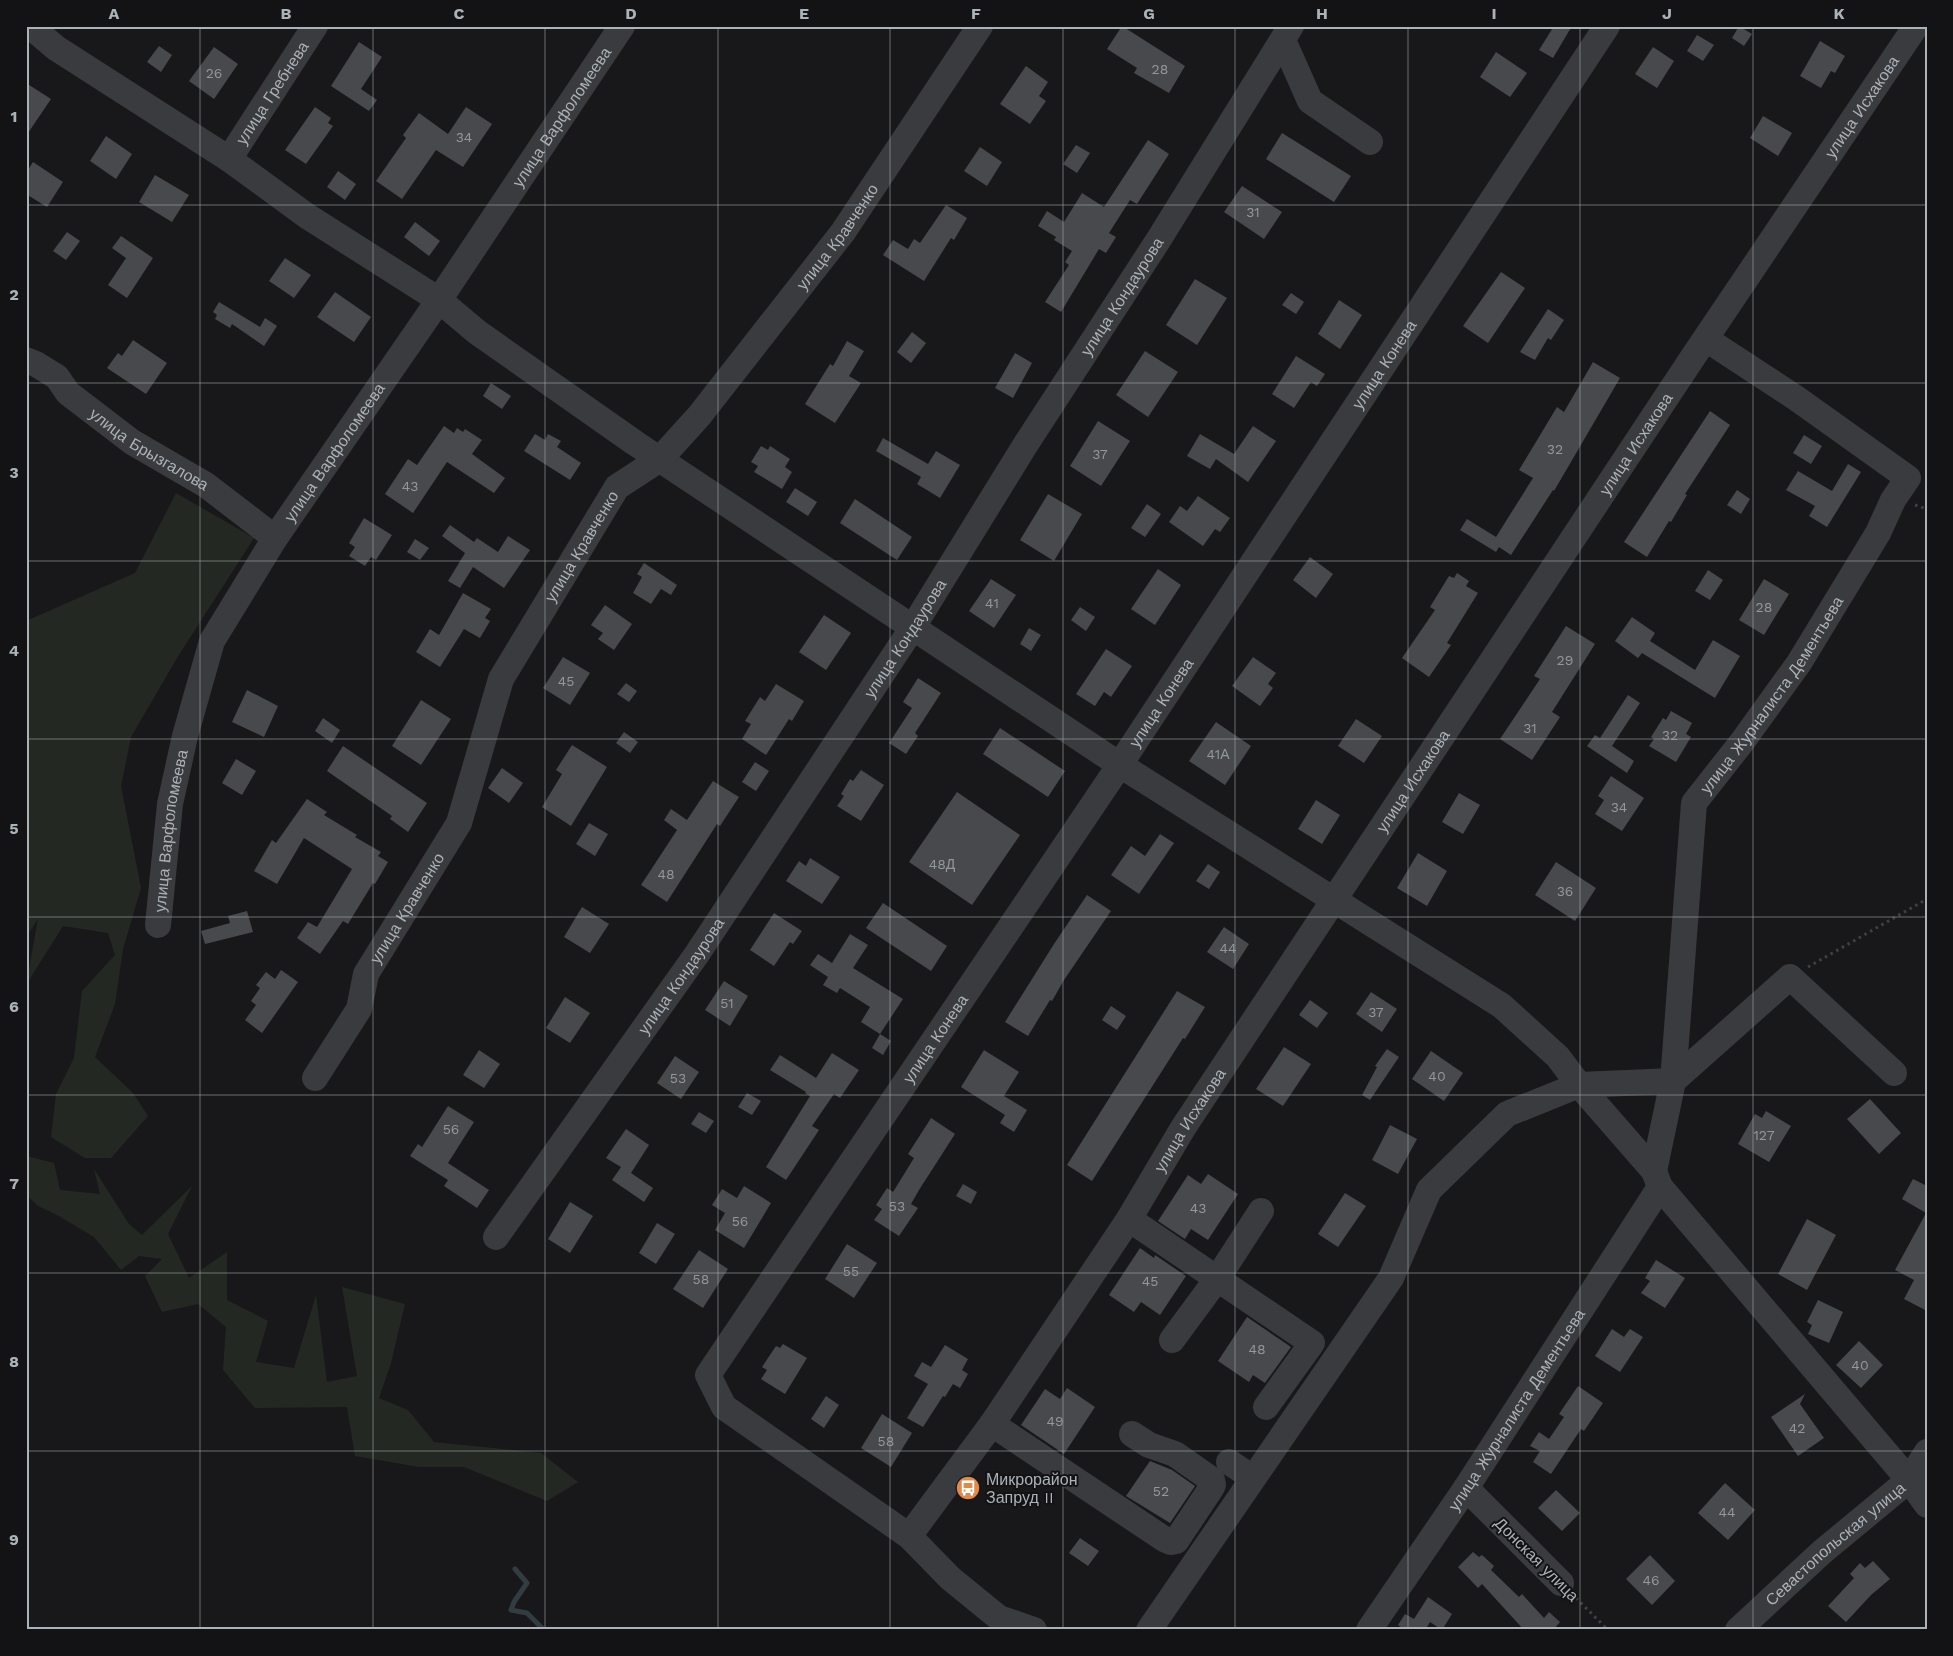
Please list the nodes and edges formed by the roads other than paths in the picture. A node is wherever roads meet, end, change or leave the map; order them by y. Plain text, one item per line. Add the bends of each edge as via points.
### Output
1 (30, 26) edge
2 (315, 26) edge
3 (622, 26) edge
4 (980, 26) edge
5 (1608, 26) edge
6 (1916, 26) edge
7 (1287, 33) edge
8 (1370, 142) dead end
9 (229, 159) junction
10 (439, 300) junction
11 (1706, 339) junction
12 (26, 360) edge
13 (660, 459) junction
14 (275, 538) junction
15 (914, 627) junction
16 (1120, 765) junction
17 (1333, 901) junction
18 (158, 925) dead end
19 (1894, 1073) dead end
20 (315, 1078) dead end
21 (1672, 1081) junction
22 (1579, 1085) junction
23 (1657, 1179) junction
24 (1262, 1210) dead end
25 (1129, 1219) junction
26 (496, 1237) dead end
27 (1217, 1279) junction
28 (1172, 1340) dead end
29 (1266, 1407) dead end
30 (992, 1424) junction
31 (1132, 1434) dead end
32 (1927, 1452) edge
33 (1230, 1462) dead end
34 (1253, 1478) junction
35 (1908, 1480) junction
36 (1466, 1488) junction
37 (1927, 1505) edge
38 (908, 1536) junction
39 (1561, 1583) road end
40 (1034, 1630) edge
41 (1149, 1630) edge
42 (1369, 1630) edge
43 (1738, 1630) edge

1 - 9 street via 56,48
2 - 9 street, улица Гребнева
3 - 10 street, улица Варфоломеева
4 - 13 street, улица Кравченко via 843,232 699,416
5 - 16 street, улица Конева
6 - 11 street, улица Исхакова
7 - 8 street via 1310,101
7 - 15 street, улица Кондаурова via 1024,447
9 - 10 street via 307,216
10 - 13 street via 477,332
10 - 14 street, улица Варфоломеева
11 - 17 street, улица Исхакова
11 - 21 street, улица Журналиста Дементьева via 1908,478 1799,663 1694,803
12 - 14 street, улица Брызгалова via 56,378 68,394 132,442 206,485
13 - 15 street
13 - 20 street, улица Кравченко via 617,487 501,679 459,823 366,974 359,1009
14 - 18 street, улица Варфоломеева via 212,641 170,804
15 - 16 street
15 - 26 street, улица Кондаурова via 697,954
16 - 17 street
16 - 38 street, улица Конева via 708,1374 724,1407
17 - 22 street via 1502,1006 1558,1057
17 - 25 street, улица Исхакова via 1183,1128
19 - 21 street via 1790,977
21 - 22 street
21 - 23 street, улица Журналиста Дементьева
22 - 23 street
22 - 34 street via 1507,1114 1429,1190 1391,1278
23 - 35 street
23 - 36 street, улица Журналиста Дементьева
24 - 27 street
25 - 27 street
25 - 30 street, улица Исхакова
27 - 28 street
27 - 29 street via 1312,1343
30 - 31 street via 1164,1538 1176,1541 1213,1486 1212,1480 1175,1454
30 - 38 street, улица Исхакова
32 - 35 street, Севастопольская улица
33 - 34 street
34 - 41 street
35 - 37 street
35 - 43 street, Севастопольская улица via 1822,1552
36 - 39 street, Донская улица
36 - 42 street, улица Журналиста Дементьева
38 - 40 street via 950,1578 999,1618

